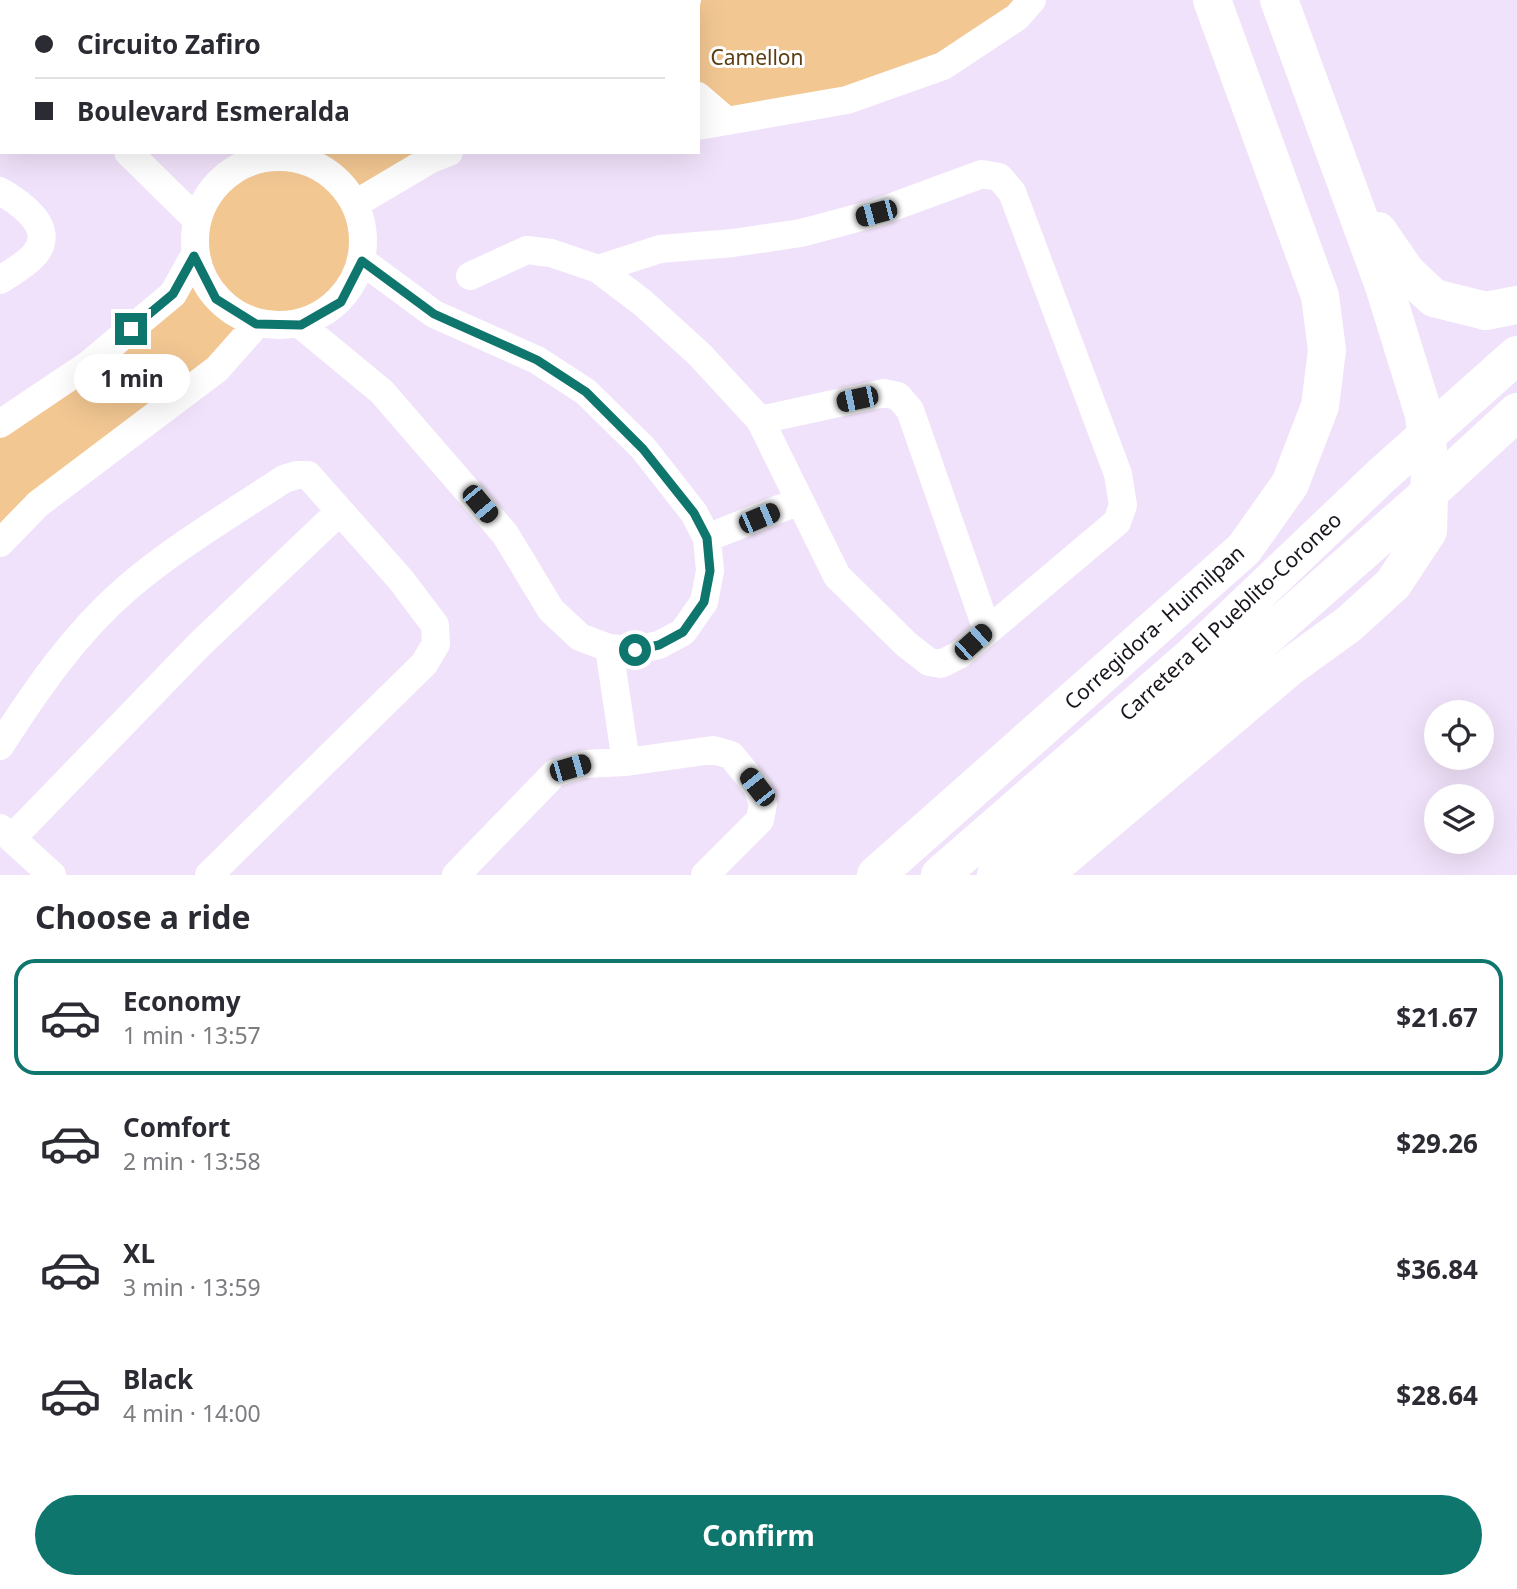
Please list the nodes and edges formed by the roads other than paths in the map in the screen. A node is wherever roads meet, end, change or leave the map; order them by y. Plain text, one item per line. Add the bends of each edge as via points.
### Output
1 (1032, 0) edge
2 (1212, 0) edge
3 (1279, 0) edge
4 (700, 98) edge
5 (727, 121) junction
6 (700, 126) edge
7 (130, 154) edge
8 (299, 154) edge
9 (444, 154) edge
10 (256, 155) edge
11 (0, 191) edge
12 (1350, 192) junction
13 (355, 204) junction
14 (196, 219) junction
15 (194, 256) junction
16 (362, 261) junction
17 (598, 269) junction
18 (470, 276) dead end
19 (0, 280) edge
20 (1517, 305) edge
21 (256, 324) junction
22 (301, 325) junction
23 (1517, 355) edge
24 (1517, 412) edge
25 (760, 420) junction
26 (0, 424) edge
27 (799, 501) junction
28 (339, 512) junction
29 (707, 538) junction
30 (0, 544) edge
31 (987, 630) junction
32 (609, 648) junction
33 (0, 746) edge
34 (626, 762) junction
35 (6, 833) edge
36 (52, 875) edge
37 (209, 875) edge
38 (456, 875) edge
39 (705, 875) edge
40 (876, 875) edge
41 (940, 875) edge
42 (996, 875) edge
43 (1043, 875) edge

1 - 5 street via 1017,17 943,66 847,100
2 - 40 main road, Corregidora- Huimilpan via 1320,296 1327,351 1320,406 1290,484 1244,549
3 - 12 main road
4 - 5 street
5 - 6 street
7 - 14 street
8 - 10 street
8 - 13 street via 329,172
9 - 13 street
10 - 14 street via 219,180
11 - 19 street via 34,216 41,240 26,263
12 - 20 main road via 1407,272 1434,298 1486,311
12 - 43 main road via 1424,415 1430,468 1428,531 1393,584 1349,624 1291,666
13 - 16 street via 364,237
14 - 15 street
15 - 21 street via 216,299
15 - 26 street via 173,294 89,364
16 - 22 street via 341,302
16 - 29 street via 434,314 537,360 586,392 643,449 694,513
17 - 18 street via 527,250
17 - 25 street via 700,355
17 - 31 street via 660,249 801,233 876,213 982,174 999,177 1012,192 1118,474 1123,505 1117,522
21 - 22 street
21 - 30 street via 217,369 38,504
22 - 32 street via 382,392 468,489 505,534 551,610 580,637
23 - 41 main road, Carretera El Pueblito-Coroneo via 1381,476 1192,656
24 - 42 main road, Carretera El Pueblito-Coroneo
25 - 27 street
25 - 31 street via 884,393 898,396 910,410
27 - 29 street
27 - 31 street via 837,576 929,662 941,664 959,655
28 - 33 street via 308,475 297,475 170,554 79,636
28 - 35 street
28 - 37 street via 435,625 436,644 424,664
29 - 32 street via 710,571 704,602 683,632 659,645 635,650
32 - 34 street
34 - 38 street via 584,764 555,773
34 - 39 street via 713,750 732,755 757,787 763,804 760,820
35 - 36 street

